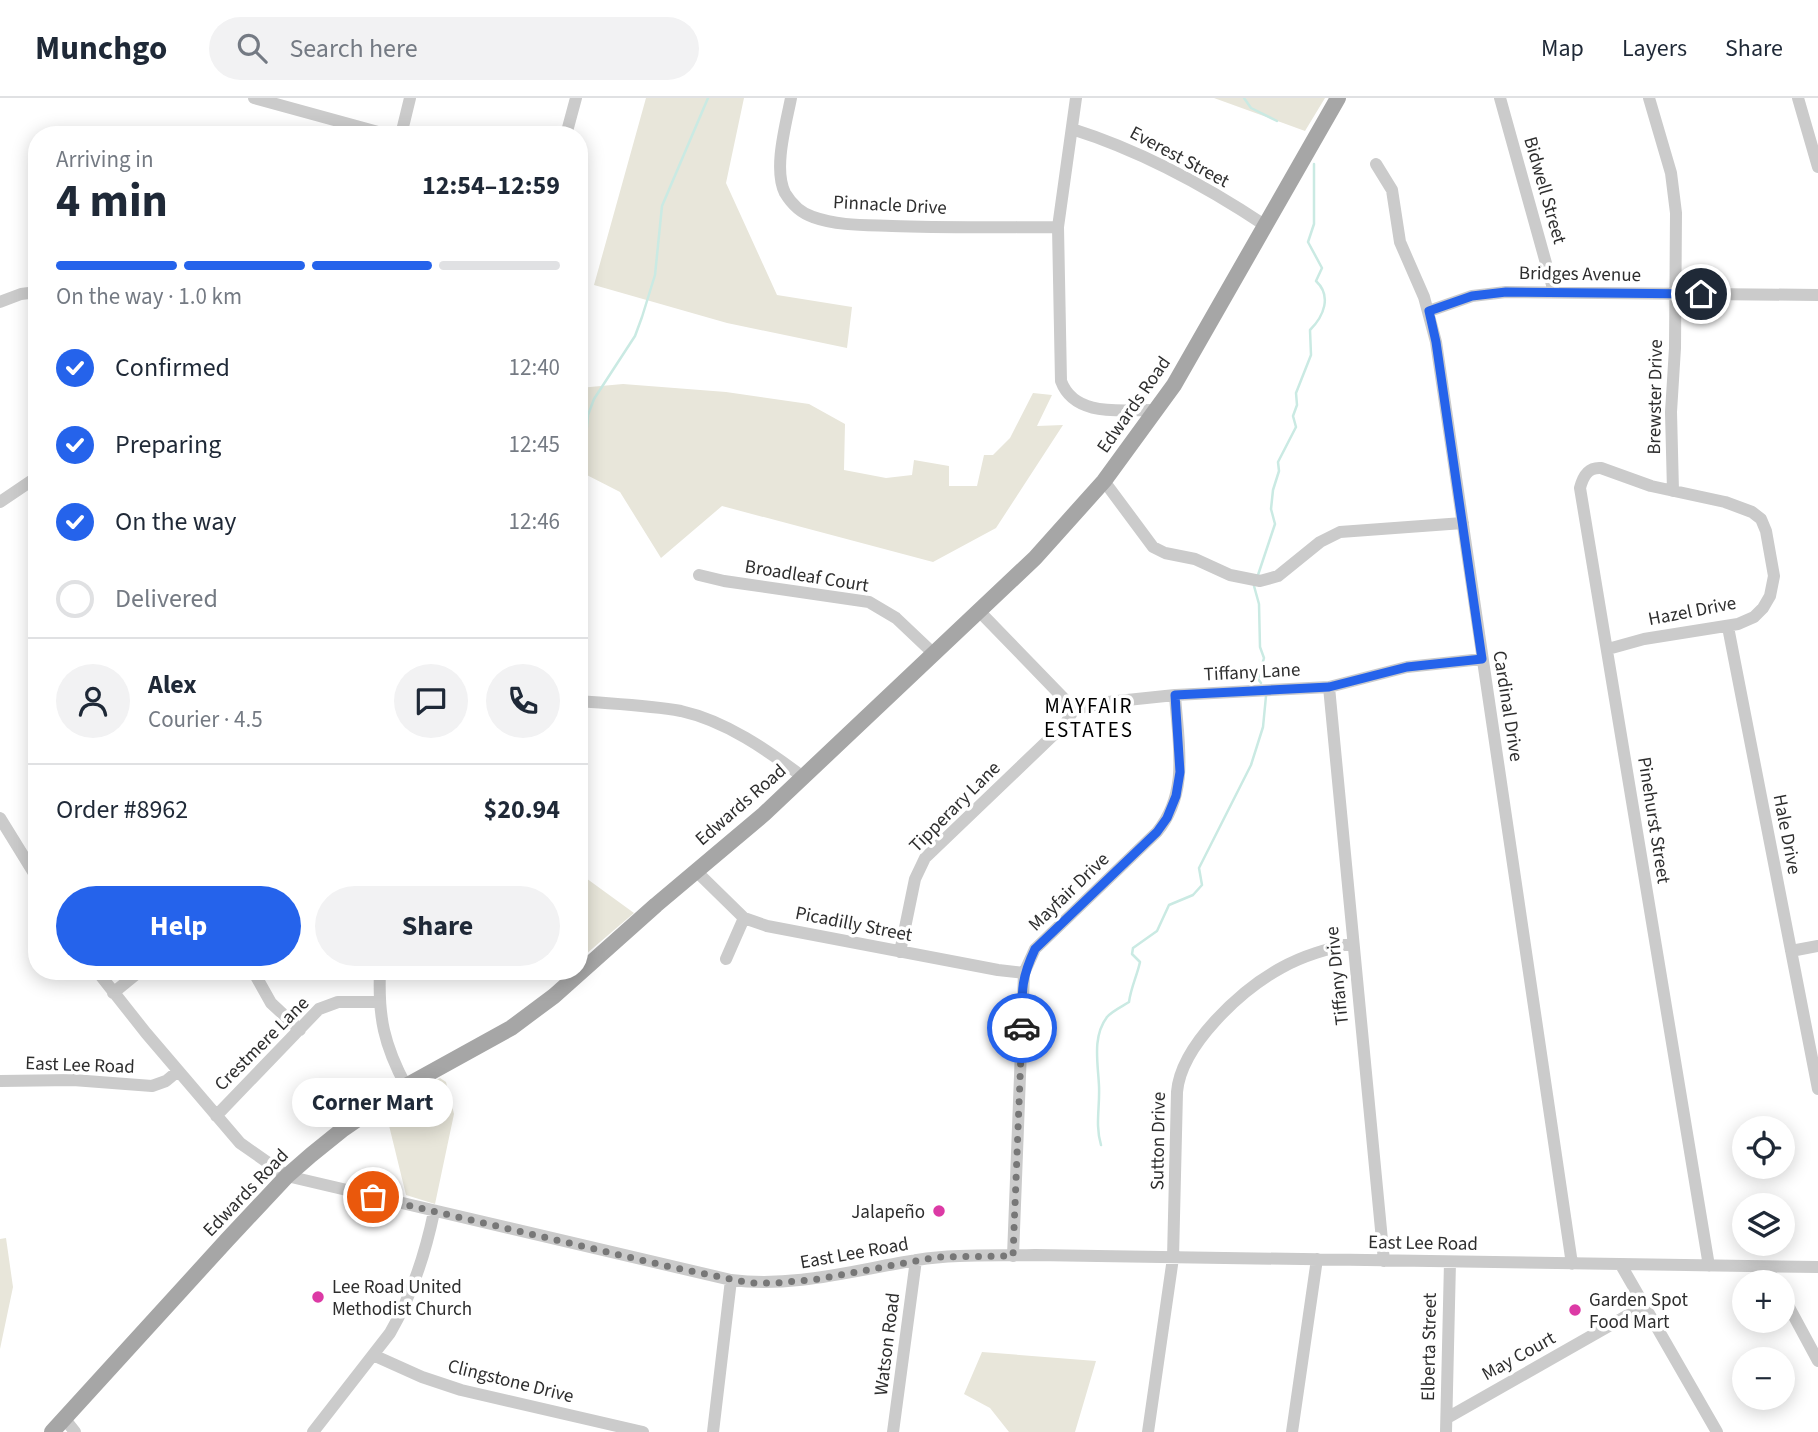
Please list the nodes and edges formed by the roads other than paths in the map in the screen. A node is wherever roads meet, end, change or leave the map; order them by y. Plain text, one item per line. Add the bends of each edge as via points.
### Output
1 (254, 98) edge
2 (410, 98) edge
3 (576, 98) edge
4 (790, 98) edge
5 (1076, 98) edge
6 (1338, 98) edge
7 (1500, 98) edge
8 (1649, 98) edge
9 (1798, 98) edge
10 (355, 126) edge
11 (403, 126) edge
12 (568, 126) edge
13 (1072, 129) junction
14 (1376, 164) dead end
15 (1818, 167) edge
16 (1266, 226) junction
17 (1058, 227) junction
18 (1554, 292) junction
19 (28, 293) edge
20 (1675, 294) junction
21 (1818, 295) edge
22 (0, 302) edge
23 (1429, 311) junction
24 (1157, 410) junction
25 (1104, 481) junction
26 (28, 483) edge
27 (1673, 491) junction
28 (0, 502) edge
29 (1463, 523) junction
30 (699, 575) dead end
31 (979, 611) junction
32 (1728, 627) junction
33 (1608, 649) junction
34 (934, 654) junction
35 (1482, 659) junction
36 (1329, 687) junction
37 (1175, 695) junction
38 (588, 702) edge
39 (1074, 709) junction
40 (803, 777) junction
41 (0, 818) edge
42 (28, 863) edge
43 (696, 871) junction
44 (744, 918) junction
45 (1352, 943) junction
46 (1818, 946) edge
47 (1791, 951) junction
48 (900, 952) junction
49 (726, 959) dead end
50 (588, 966) edge
51 (1024, 973) junction
52 (104, 980) edge
53 (129, 980) edge
54 (258, 980) edge
55 (379, 980) edge
56 (572, 980) edge
57 (113, 993) junction
58 (378, 1002) junction
59 (300, 1030) junction
60 (178, 1071) junction
61 (0, 1081) edge
62 (405, 1086) junction
63 (1818, 1088) edge
64 (216, 1116) junction
65 (288, 1176) junction
66 (434, 1212) junction
67 (1013, 1256) junction
68 (1173, 1258) junction
69 (1317, 1259) junction
70 (916, 1260) junction
71 (1384, 1261) junction
72 (1450, 1262) junction
73 (1572, 1264) junction
74 (1621, 1265) junction
75 (1709, 1266) junction
76 (1766, 1267) junction
77 (1818, 1267) edge
78 (1768, 1270) edge
79 (731, 1280) junction
80 (1644, 1306) junction
81 (1795, 1318) edge
82 (373, 1355) junction
83 (1818, 1361) edge
84 (64, 1418) junction
85 (1447, 1418) junction
86 (1714, 1431) edge
87 (52, 1432) edge
88 (75, 1432) edge
89 (313, 1432) edge
90 (643, 1432) edge
91 (713, 1432) edge
92 (893, 1432) edge
93 (1149, 1432) edge
94 (1292, 1432) edge
95 (1446, 1432) edge

1 - 10 street
2 - 11 street
3 - 12 street
4 - 17 street, Pinnacle Drive via 780,176 792,203 807,214 861,224
5 - 13 street
6 - 16 main road, Edwards Road
7 - 18 street, Bidwell Street
8 - 20 street, Brewster Drive via 1674,195
9 - 15 street
13 - 16 street, Everest Street via 1152,159
13 - 17 street
14 - 23 street, Cardinal Drive via 1392,190 1401,242
16 - 24 main road, Edwards Road
17 - 24 street via 1060,374 1065,391 1088,407
18 - 20 street, Bridges Avenue
18 - 23 street, Bridges Avenue via 1482,294
19 - 22 street
20 - 21 street, Bridges Avenue
20 - 27 street, Brewster Drive
23 - 29 street, Cardinal Drive
24 - 25 main road, Edwards Road
25 - 29 street via 1153,547 1254,581 1278,576 1340,532
25 - 31 main road, Edwards Road via 1035,558
26 - 28 street
27 - 32 street, Hazel Drive via 1745,508 1765,527 1774,576 1770,596 1754,617
27 - 33 street, Pinehurst Street via 1601,468 1589,470 1582,479
29 - 35 street, Cardinal Drive
30 - 34 street, Broadleaf Court via 869,603 897,618
31 - 34 main road, Edwards Road
31 - 39 street
32 - 33 street, Hazel Drive
32 - 47 street, Hale Drive
33 - 75 street, Pinehurst Street
34 - 40 main road, Edwards Road
35 - 36 street, Tiffany Lane via 1407,667
35 - 73 street, Cardinal Drive
36 - 37 street, Tiffany Lane
36 - 45 street, Tiffany Drive
37 - 39 street, Tiffany Lane
37 - 51 street, Mayfair Drive via 1180,772 1167,818 1035,949
38 - 40 street via 695,715 743,737
39 - 48 street, Tipperary Lane via 1066,723 925,858 915,879
40 - 43 main road, Edwards Road
41 - 42 street
43 - 44 street, Picadilly Street
43 - 50 main road, Edwards Road
44 - 48 street, Picadilly Street
44 - 49 street
45 - 68 street, Sutton Drive via 1302,958 1261,981 1215,1023 1185,1064 1177,1092
45 - 71 street, Tiffany Drive
46 - 47 street
47 - 63 street, Hale Drive
48 - 51 street, Picadilly Street
51 - 67 street, Mayfair Drive
52 - 57 street
53 - 57 street
54 - 59 street via 271,1003
55 - 58 street
56 - 62 main road, Edwards Road via 534,1013
57 - 60 street
58 - 59 street, Crestmere Lane via 330,1003
58 - 62 street via 385,1040
59 - 64 street, Crestmere Lane
60 - 61 street, East Lee Road via 166,1082 152,1086
60 - 64 street, East Lee Road
62 - 65 main road, Edwards Road via 342,1130
64 - 65 street, East Lee Road via 240,1143
65 - 66 street, East Lee Road
65 - 84 main road, Edwards Road
66 - 79 street, East Lee Road
66 - 82 street via 413,1287
67 - 68 street, East Lee Road
67 - 70 street, East Lee Road
68 - 69 street, East Lee Road
68 - 93 street, Sutton Drive
69 - 71 street, East Lee Road
69 - 94 street
70 - 79 street, East Lee Road via 797,1282
70 - 92 street, Watson Road
71 - 72 street, East Lee Road
72 - 73 street, East Lee Road
72 - 85 street, Elberta Street
73 - 74 street, East Lee Road
74 - 75 street, East Lee Road
74 - 80 street
75 - 76 street, East Lee Road
76 - 77 street, East Lee Road
76 - 78 street
79 - 91 street
80 - 85 street, May Court
80 - 86 street
81 - 83 street
82 - 89 street
82 - 90 street, Clingstone Drive via 461,1390
84 - 87 main road, Edwards Road
84 - 88 street
85 - 95 street, Elberta Street

